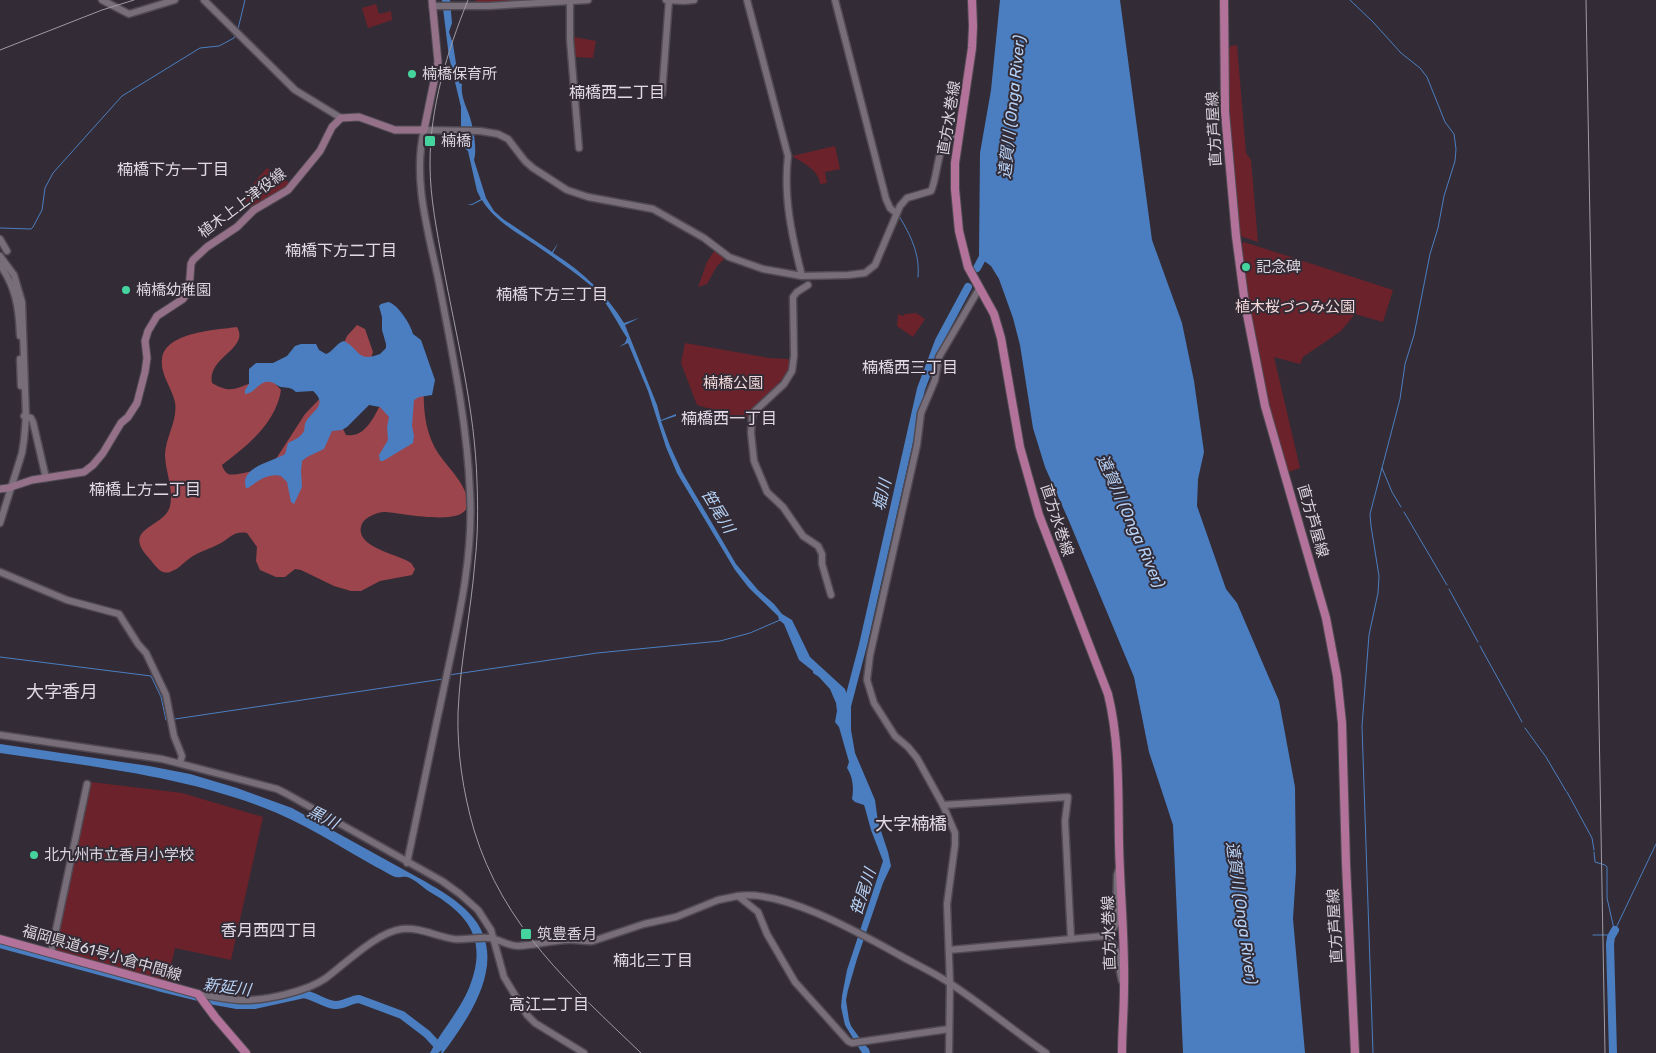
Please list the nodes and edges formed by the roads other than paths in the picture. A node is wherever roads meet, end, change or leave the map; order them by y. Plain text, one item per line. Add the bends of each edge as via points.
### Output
1 (102, 0) edge
2 (175, 0) edge
3 (204, 0) edge
4 (588, 0) edge
5 (668, 0) edge
6 (694, 0) edge
7 (748, 0) edge
8 (835, 0) edge
9 (972, 0) edge
10 (1224, 0) edge
11 (570, 1) edge
12 (433, 4) edge
13 (662, 94) dead end
14 (341, 118) junction
15 (424, 130) junction
16 (958, 135) junction
17 (579, 148) dead end
18 (896, 213) junction
19 (0, 239) edge
20 (6, 251) dead end
21 (0, 256) edge
22 (0, 265) edge
23 (802, 276) junction
24 (808, 285) dead end
25 (979, 289) junction
26 (24, 416) junction
27 (46, 478) junction
28 (6, 488) edge
29 (0, 514) edge
30 (0, 523) edge
31 (0, 572) edge
32 (831, 596) dead end
33 (0, 735) edge
34 (180, 763) junction
35 (87, 784) dead end
36 (943, 805) junction
37 (407, 863) junction
38 (1120, 865) junction
39 (738, 896) junction
40 (1104, 936) junction
41 (0, 939) edge
42 (491, 939) junction
43 (1071, 939) junction
44 (949, 950) junction
45 (51, 953) junction
46 (947, 981) junction
47 (1124, 988) junction
48 (198, 994) junction
49 (946, 1030) junction
50 (246, 1053) edge
51 (583, 1053) edge
52 (949, 1053) edge
53 (1046, 1053) edge
54 (1122, 1053) edge
55 (1355, 1053) edge

1 - 2 street via 129,14
3 - 14 street via 295,90
4 - 11 street
5 - 6 street
5 - 13 street
7 - 23 street via 788,156 788,207
8 - 18 street via 886,199
9 - 16 main road, 直方水巻線 via 972,48
10 - 55 main road, 直方芦屋線 via 1225,112 1245,304 1265,406 1326,618 1337,676 1342,723
11 - 12 street via 489,6
11 - 17 street
12 - 15 main road via 438,62
14 - 15 main road via 359,117 394,130
14 - 27 main road, 植木上上津役線 via 332,126 320,151 288,190 254,210 193,260 189,290 184,299 157,316 148,331 145,372 137,403 103,453 84,472
15 - 23 street via 498,134 508,139 532,168 567,190 652,209 704,238 729,257 764,269
15 - 37 street via 421,158 423,198 459,385 471,494 462,598
16 - 18 street via 946,138 931,191 908,198
16 - 25 main road, 直方水巻線 via 955,189 959,232 968,267
18 - 23 street via 871,269 848,275
19 - 20 street
21 - 26 street via 14,276 22,302
22 - 26 street via 12,284 18,305
24 - 32 street via 793,297 792,371 784,384 753,414 751,433 754,461 763,485 803,536 818,546
25 - 36 street via 939,358 921,413 867,680 881,715 895,736 917,758
25 - 38 main road, 直方水巻線 via 994,314 1001,338 1020,447 1040,515 1113,712 1118,750
26 - 27 street via 33,422
26 - 28 street via 22,439
27 - 28 main road, 植木上上津役線
28 - 29 street
28 - 30 street
31 - 34 street via 67,600 119,614 146,653 166,695 174,736 182,756
33 - 34 street
34 - 37 street via 276,790
35 - 45 street
36 - 43 street via 1068,797 1065,821
36 - 44 street via 955,833 947,904
37 - 42 street via 442,881 478,910 491,930
38 - 40 street via 1116,875 1116,924
38 - 47 main road, 直方水巻線
39 - 42 street via 593,941 570,939 518,946
39 - 46 street via 771,898 818,914
39 - 49 street via 758,912 795,982 852,1043
40 - 43 street
40 - 47 street via 1116,948
41 - 45 main road, 福岡県道61号小倉中間線
42 - 48 street via 449,938 423,930 403,929 382,936 309,987 248,1000
42 - 51 street via 504,978 527,1015
43 - 44 street
44 - 46 street
45 - 48 main road, 福岡県道61号小倉中間線
46 - 49 street
46 - 53 street
47 - 54 main road, 直方水巻線
48 - 50 main road
49 - 52 street

